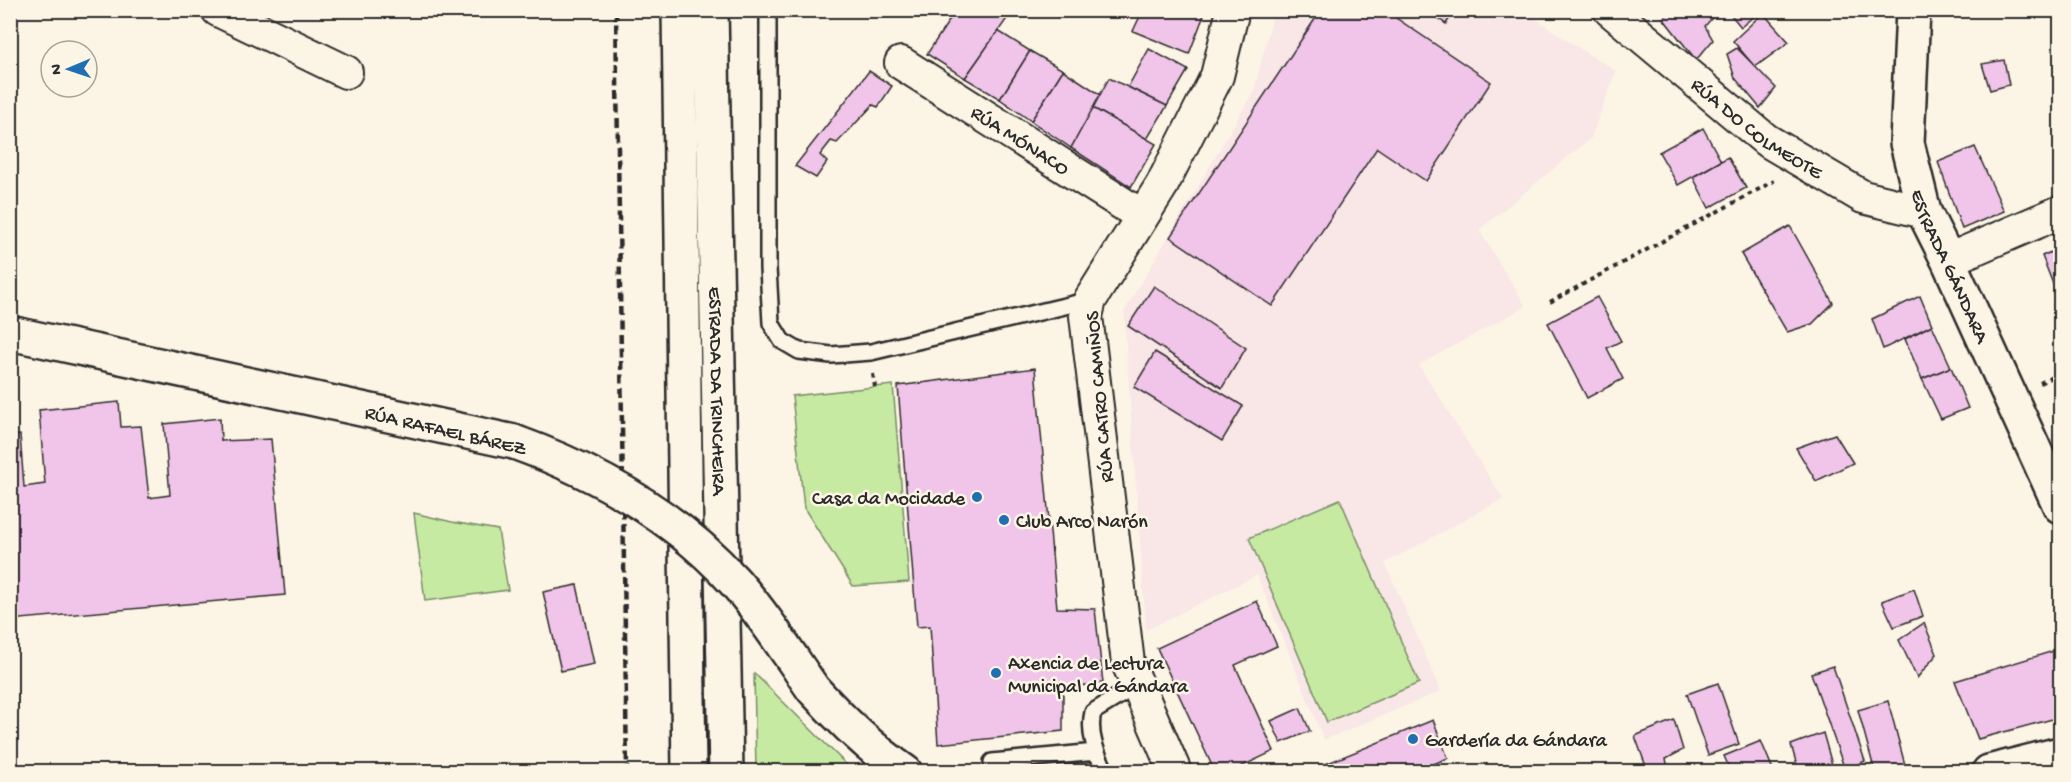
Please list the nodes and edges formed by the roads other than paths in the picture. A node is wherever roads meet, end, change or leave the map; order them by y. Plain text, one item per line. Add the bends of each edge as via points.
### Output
1 (218, 10) edge
2 (679, 10) edge
3 (711, 10) edge
4 (768, 10) edge
5 (1233, 10) edge
6 (1610, 10) edge
7 (1913, 10) edge
8 (901, 63) dead end
9 (346, 72) dead end
10 (1924, 212) junction
11 (2061, 212) edge
12 (1142, 216) junction
13 (1948, 260) junction
14 (1090, 300) junction
15 (10, 333) edge
16 (2061, 506) edge
17 (1137, 685) junction
18 (1096, 752) junction
19 (2061, 754) edge
20 (992, 762) dead end
21 (689, 771) edge
22 (726, 771) edge
23 (905, 771) edge
24 (1106, 771) edge
25 (1175, 771) edge
26 (1989, 771) edge

1 - 9 street
2 - 21 main road, ESTRADA DA TRINCHEIRA
3 - 22 main road, ESTRADA DA TRINCHEIRA
4 - 14 lane via 768,268 771,323 782,341 798,351 831,355 871,352
5 - 12 street, RÚA CATRO CAMIÑOS via 1217,76
6 - 10 street, RÚA DO COLMEOTE via 1766,140 1863,197
7 - 10 main road, ESTRADA GÁNDARA via 1907,143
8 - 12 street, RÚA MÓNACO
10 - 13 main road, ESTRADA GÁNDARA
11 - 13 street
12 - 14 street, RÚA CATRO CAMIÑOS
13 - 16 main road, ESTRADA GÁNDARA
14 - 17 street, RÚA CATRO CAMIÑOS via 1086,316 1128,663
15 - 23 main road, RÚA RAFAEL BÁREZ, bridge via 514,442 614,486 697,544 735,583 838,718
17 - 18 lane via 1093,712 1090,723
17 - 25 street, RÚA CATRO CAMIÑOS
18 - 20 lane
18 - 24 lane
19 - 26 main road

